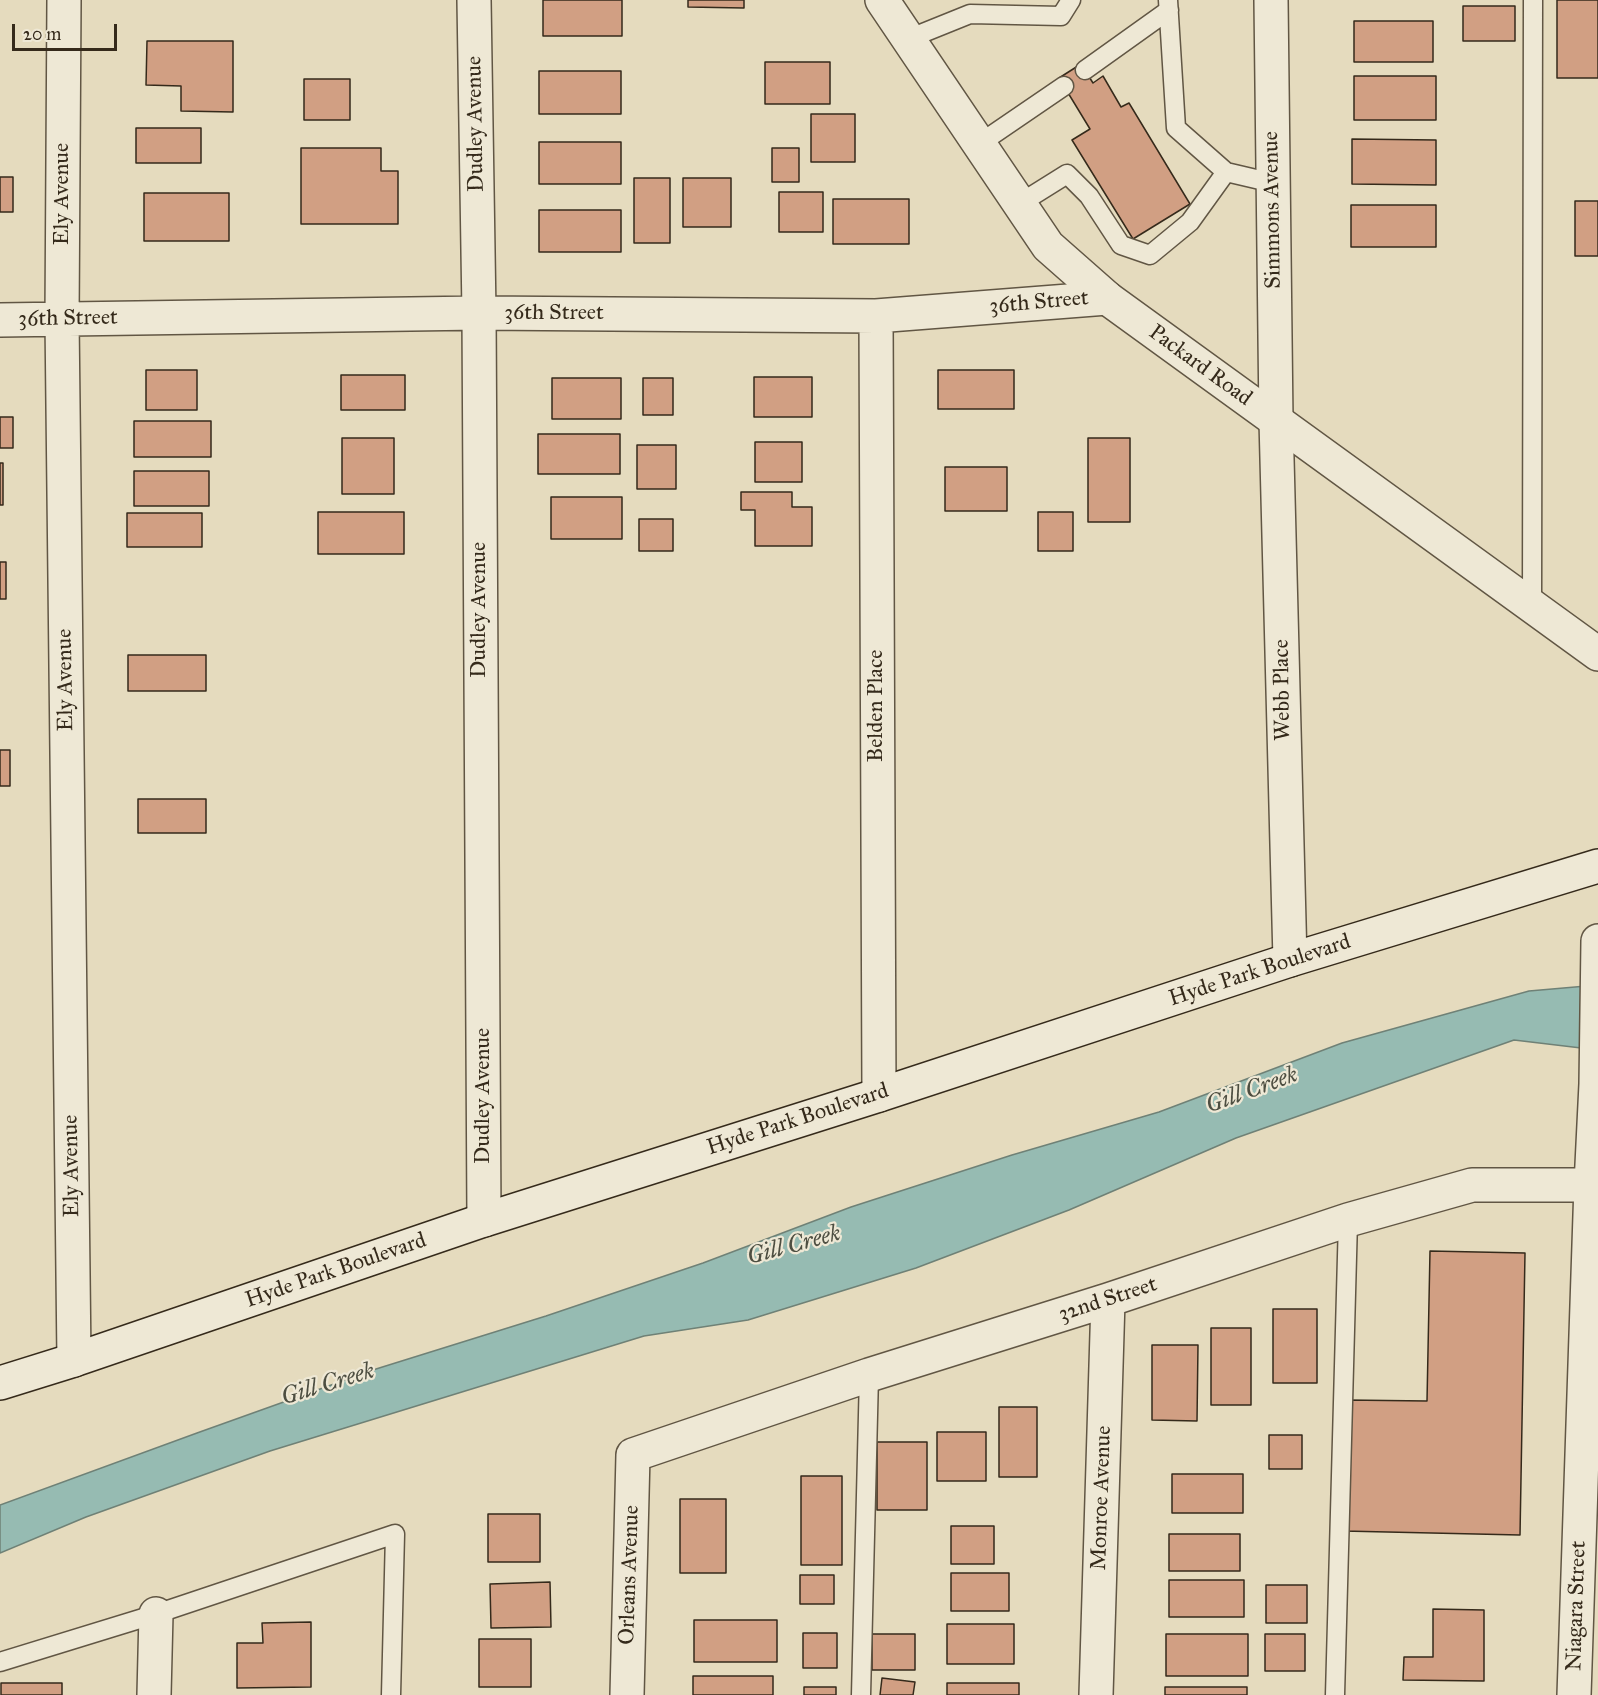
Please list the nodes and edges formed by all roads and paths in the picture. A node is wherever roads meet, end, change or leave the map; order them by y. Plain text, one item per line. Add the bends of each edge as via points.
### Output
1 (64, 0) edge
2 (474, 0) edge
3 (882, 0) edge
4 (1071, 0) edge
5 (1271, 0) edge
6 (1533, 0) edge
7 (1168, 5) edge
8 (908, 39) junction
9 (1085, 70) dead end
10 (1064, 86) dead end
11 (979, 144) junction
12 (1226, 172) junction
13 (1273, 183) junction
14 (1019, 204) junction
15 (1107, 298) junction
16 (478, 313) junction
17 (876, 316) junction
18 (62, 319) junction
19 (0, 320) edge
20 (1276, 420) junction
21 (1532, 606) junction
22 (1598, 654) edge
23 (1598, 866) edge
24 (1598, 941) edge
25 (1597, 955) edge
26 (1290, 960) junction
27 (879, 1095) junction
28 (1591, 1185) junction
29 (484, 1220) junction
30 (1348, 1220) junction
31 (1108, 1300) junction
32 (74, 1360) junction
33 (869, 1375) junction
34 (0, 1383) edge
35 (633, 1455) joint
36 (156, 1614) junction
37 (0, 1662) edge
38 (154, 1695) edge
39 (391, 1695) edge
40 (627, 1695) edge
41 (861, 1695) edge
42 (1096, 1695) edge
43 (1335, 1695) edge
44 (1574, 1695) edge

1 - 18 street, Ely Avenue
2 - 16 street, Dudley Avenue
3 - 8 street, Packard Road
4 - 8 lane via 1061,16 970,14
5 - 13 street, Simmons Avenue
6 - 21 lane
7 - 9 lane
7 - 12 lane via 1176,128
8 - 11 street, Packard Road
10 - 11 lane
11 - 14 street, Packard Road
12 - 13 lane
12 - 14 lane via 1190,222 1150,255 1121,245 1089,196 1067,174
13 - 20 street, Simmons Avenue
14 - 15 street, Packard Road via 1048,246
15 - 17 street, 36th Street
15 - 20 street, Packard Road
16 - 17 street, 36th Street
16 - 18 street, 36th Street
16 - 29 street, Dudley Avenue
17 - 27 street, Belden Place
18 - 19 street, 36th Street
18 - 32 street, Ely Avenue
20 - 21 street, Packard Road
20 - 26 street, Webb Place
21 - 22 street, Packard Road
23 - 26 street, Hyde Park Boulevard
24 - 25 street, Niagara Street
25 - 28 street, Niagara Street
26 - 27 street, Hyde Park Boulevard
27 - 29 street, Hyde Park Boulevard
28 - 30 street, 32nd Street via 1472,1185
28 - 44 street, Niagara Street
29 - 32 street, Hyde Park Boulevard
30 - 31 street, 32nd Street
30 - 43 lane
31 - 33 street, 32nd Street
31 - 42 street, Monroe Avenue
32 - 34 street, Hyde Park Boulevard
33 - 35 street, 32nd Street
33 - 41 lane
35 - 40 street, Orleans Avenue
36 - 37 lane
36 - 38 street
36 - 39 lane via 395,1534

